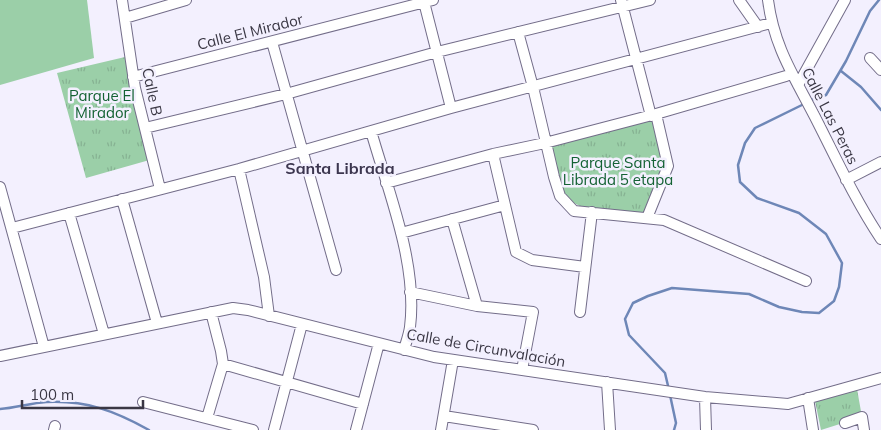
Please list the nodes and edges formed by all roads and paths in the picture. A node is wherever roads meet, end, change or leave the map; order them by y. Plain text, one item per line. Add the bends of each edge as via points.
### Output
1 (122, 0) edge
2 (186, 0) edge
3 (650, 0) edge
4 (739, 0) edge
5 (768, 0) edge
6 (845, 0) edge
7 (428, 1) edge
8 (622, 4) edge
9 (125, 18) junction
10 (771, 23) junction
11 (758, 27) junction
12 (518, 32) junction
13 (272, 42) junction
14 (437, 52) junction
15 (635, 58) junction
16 (870, 58) dead end
17 (881, 70) edge
18 (786, 76) dead end
19 (132, 77) junction
20 (533, 87) junction
21 (799, 87) junction
22 (286, 94) junction
23 (451, 108) junction
24 (653, 115) junction
25 (145, 128) junction
26 (371, 131) junction
27 (545, 143) junction
28 (303, 152) junction
29 (493, 154) junction
30 (881, 162) edge
31 (239, 169) junction
32 (846, 180) junction
33 (386, 183) junction
34 (0, 187) edge
35 (160, 189) junction
36 (122, 199) junction
37 (505, 205) junction
38 (592, 212) junction
39 (69, 213) junction
40 (647, 218) junction
41 (452, 219) junction
42 (12, 228) junction
43 (401, 233) junction
44 (881, 239) edge
45 (585, 268) junction
46 (336, 270) dead end
47 (806, 281) dead end
48 (410, 292) junction
49 (477, 306) junction
50 (211, 312) junction
51 (580, 312) dead end
52 (269, 316) junction
53 (157, 323) junction
54 (302, 324) junction
55 (104, 334) junction
56 (379, 343) junction
57 (44, 347) junction
58 (404, 350) junction
59 (0, 356) edge
60 (453, 360) junction
61 (223, 364) junction
62 (522, 370) junction
63 (881, 378) edge
64 (287, 382) junction
65 (607, 382) junction
66 (705, 398) junction
67 (808, 398) junction
68 (143, 402) dead end
69 (363, 404) junction
70 (444, 416) junction
71 (207, 418) junction
72 (846, 423) dead end
73 (252, 430) edge
74 (274, 430) edge
75 (356, 430) edge
76 (442, 430) edge
77 (533, 430) edge
78 (610, 430) edge
79 (706, 430) edge
80 (813, 430) edge
81 (864, 430) edge

1 - 9 street, Calle B
2 - 9 street
3 - 8 street
4 - 11 street
5 - 10 street, Calle Las Peras
6 - 21 street
7 - 13 street, Calle El Mirador
7 - 14 street
8 - 12 street
8 - 15 street
9 - 19 street, Calle B
10 - 11 street
10 - 21 street, Calle Las Peras
11 - 15 street
12 - 14 street
12 - 20 street
13 - 19 street, Calle El Mirador
13 - 22 street
14 - 22 street
14 - 23 street
15 - 20 street
15 - 24 street
16 - 17 street
18 - 24 street
19 - 25 street, Calle B
20 - 23 street
20 - 27 street
21 - 32 street, Calle Las Peras
22 - 25 street
22 - 28 street
23 - 26 street
24 - 27 street
24 - 40 street via 668,166
25 - 35 street, Calle B
26 - 28 street
26 - 33 street
27 - 29 street
27 - 38 street via 560,196 574,211
28 - 31 street
28 - 46 street
29 - 33 street
29 - 37 street
30 - 32 street
31 - 35 street
31 - 52 street via 264,277
32 - 44 street, Calle Las Peras
33 - 43 street
34 - 42 street
35 - 36 street
36 - 39 street
36 - 53 street
37 - 41 street
37 - 45 street via 516,252 532,260
38 - 40 street
38 - 45 street
39 - 42 street
39 - 55 street
40 - 47 street via 664,220
41 - 43 street
41 - 49 street
42 - 57 street
43 - 48 street
45 - 51 street
48 - 49 street
48 - 58 street via 410,327
49 - 62 street via 533,312
50 - 52 street, Calle de Circunvalación via 233,308
50 - 53 street, Calle de Circunvalación
50 - 61 street
52 - 54 street, Calle de Circunvalación
53 - 55 street, Calle de Circunvalación
54 - 56 street, Calle de Circunvalación
54 - 64 street
55 - 57 street, Calle de Circunvalación
56 - 58 street, Calle de Circunvalación
56 - 69 street
57 - 59 street, Calle de Circunvalación
58 - 60 street, Calle de Circunvalación
60 - 62 street, Calle de Circunvalación
60 - 70 street
61 - 64 street
61 - 71 street
62 - 65 street, Calle de Circunvalación
63 - 67 street, Calle de Circunvalación
64 - 69 street
64 - 74 street
65 - 66 street, Calle de Circunvalación
65 - 78 street
66 - 67 street, Calle de Circunvalación via 788,404
66 - 79 street
67 - 80 street
68 - 71 street
69 - 75 street
70 - 76 street
70 - 77 street
71 - 73 street
72 - 81 street via 862,417

